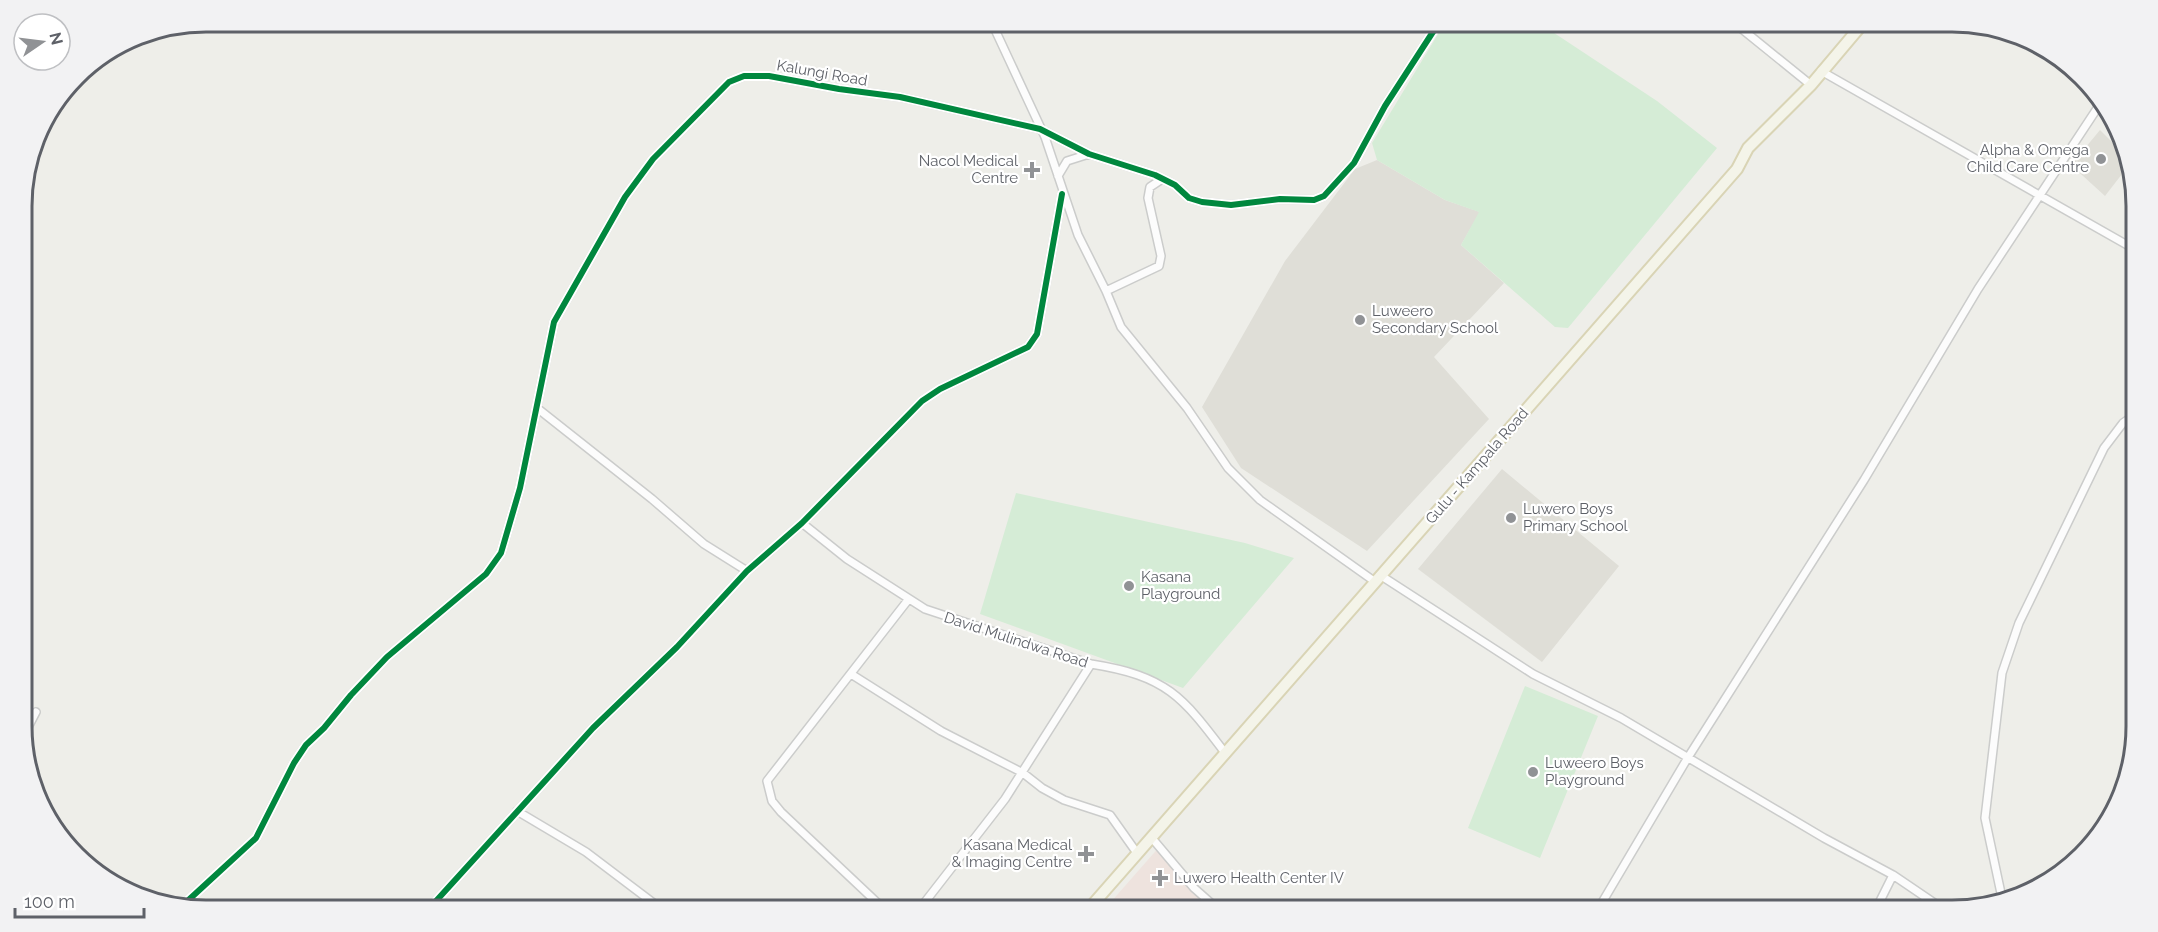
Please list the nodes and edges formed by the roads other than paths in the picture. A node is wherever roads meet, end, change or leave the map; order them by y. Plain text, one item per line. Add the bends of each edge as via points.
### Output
1 (1433, 31) edge
2 (1749, 31) edge
3 (1857, 31) edge
4 (996, 32) edge
5 (1821, 72) junction
6 (1811, 85) junction
7 (2097, 108) edge
8 (1040, 129) junction
9 (1089, 154) junction
10 (1058, 176) junction
11 (1162, 179) junction
12 (1062, 194) junction
13 (2039, 194) junction
14 (2127, 245) edge
15 (1106, 291) junction
16 (537, 408) junction
17 (2127, 420) edge
18 (802, 523) junction
19 (747, 571) junction
20 (1377, 578) junction
21 (908, 600) junction
22 (1091, 664) junction
23 (851, 674) junction
24 (36, 712) dead end
25 (31, 722) edge
26 (1226, 754) junction
27 (1687, 759) junction
28 (1023, 773) junction
29 (517, 811) junction
30 (1151, 837) junction
31 (1137, 853) junction
32 (1893, 875) junction
33 (2001, 893) edge
34 (189, 899) edge
35 (437, 900) edge
36 (649, 900) edge
37 (874, 900) edge
38 (926, 900) edge
39 (1096, 900) edge
40 (1208, 900) edge
41 (1604, 900) edge
42 (1880, 900) edge
43 (1930, 900) edge

1 - 11 street, Kalungi Road via 1354,163 1319,199 1280,198 1231,206 1189,198
2 - 6 street
3 - 5 main road, Gulu - Kampala Road
4 - 8 street
5 - 6 main road, Gulu - Kampala Road
5 - 13 street
6 - 20 main road, Gulu - Kampala Road via 1748,148 1737,169
7 - 13 street
8 - 9 street, Kalungi Road
8 - 10 street
8 - 16 street, Kalungi Road via 900,97 769,76 744,76 729,82 653,159 625,197 582,270 554,322
9 - 10 street via 1071,158
9 - 11 street, Kalungi Road
10 - 12 street
11 - 15 street via 1150,187 1148,194 1161,256 1159,266
12 - 15 street
12 - 18 street via 1034,341 1019,353 922,401
13 - 14 street
13 - 27 street
15 - 20 street via 1121,327 1187,408 1228,468 1260,500
16 - 19 street via 704,544
16 - 34 street, Kalungi Road via 501,553 486,574 387,657 351,695 294,763 256,838
17 - 33 street via 2104,448 2019,623 2002,673 1985,818
18 - 19 street
18 - 21 street, David Mulindwa Road via 823,542
19 - 29 street
20 - 26 main road, Gulu - Kampala Road
20 - 27 street via 1533,674 1621,718
21 - 22 street, David Mulindwa Road via 942,616
21 - 23 street
22 - 26 street, David Mulindwa Road via 1138,675 1174,693 1192,708
22 - 28 street
23 - 28 street via 941,731
23 - 37 street via 767,782 772,801 781,812
24 - 25 street
26 - 30 main road, Gulu - Kampala Road
27 - 32 street
27 - 41 street
28 - 31 street via 1064,800 1110,815
28 - 38 street
29 - 35 street
29 - 36 street via 586,852
30 - 31 main road, Gulu - Kampala Road
30 - 40 street
31 - 39 main road, Gulu - Kampala Road
32 - 42 street
32 - 43 street

